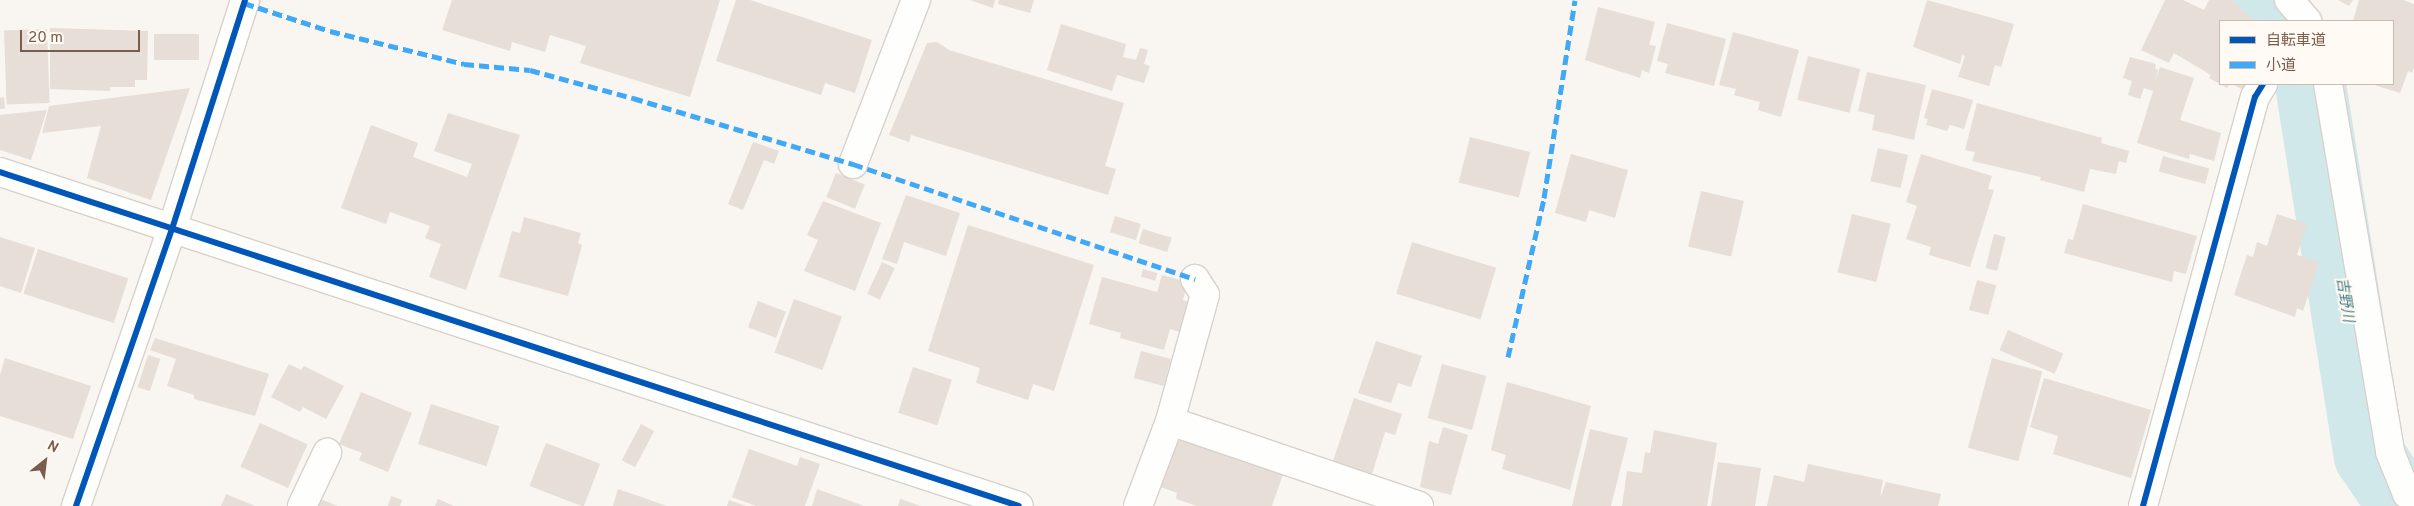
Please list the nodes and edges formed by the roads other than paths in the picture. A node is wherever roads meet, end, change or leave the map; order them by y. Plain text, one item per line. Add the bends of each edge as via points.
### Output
1 (245, 0) edge
2 (916, 0) edge
3 (2262, 85) edge
4 (2328, 85) edge
5 (853, 164) dead end
6 (0, 172) edge
7 (172, 229) junction
8 (1195, 279) dead end
9 (1170, 421) junction
10 (327, 453) dead end
11 (2414, 498) edge
12 (76, 506) edge
13 (302, 506) edge
14 (1019, 506) edge
15 (1138, 506) edge
16 (1419, 506) edge
17 (2144, 506) edge

1 - 7 street
2 - 5 street
3 - 17 street via 2255,98
4 - 11 street via 2390,452 2407,494
6 - 7 street
7 - 12 street
7 - 14 street
8 - 9 street via 1205,295
9 - 15 street
9 - 16 street
10 - 13 street

